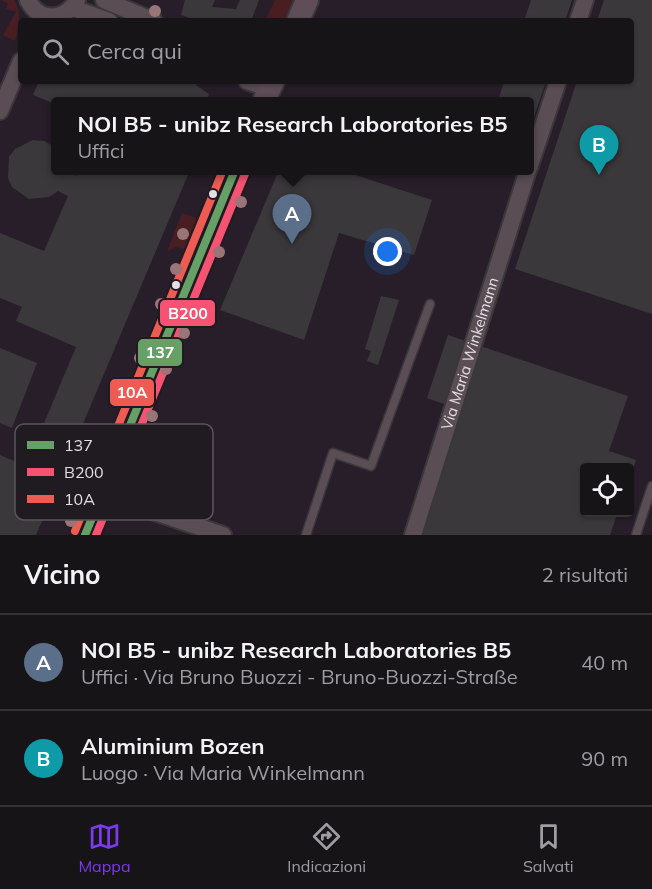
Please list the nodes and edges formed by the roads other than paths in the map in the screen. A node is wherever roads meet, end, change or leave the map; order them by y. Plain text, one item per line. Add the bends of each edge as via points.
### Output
1 (28, 0) edge
2 (104, 0) edge
3 (307, 0) edge
4 (585, 0) edge
5 (75, 4) edge
6 (38, 18) edge
7 (103, 18) edge
8 (147, 18) edge
9 (299, 18) edge
10 (579, 18) edge
11 (18, 68) edge
12 (255, 84) edge
13 (557, 84) edge
14 (269, 90) edge
15 (0, 111) edge
16 (534, 154) edge
17 (234, 175) edge
18 (527, 175) edge
19 (430, 304) dead end
20 (130, 424) edge
21 (652, 486) edge
22 (91, 520) edge
23 (178, 520) edge
24 (85, 535) edge
25 (223, 535) edge
26 (306, 535) edge
27 (413, 535) edge
28 (636, 535) edge

1 - 6 street
2 - 8 street
3 - 9 main road
4 - 10 street
5 - 6 street via 57,17
5 - 7 street
11 - 15 street
12 - 14 street
13 - 16 street, Via Maria Winkelmann
17 - 20 main road
18 - 27 street, Via Maria Winkelmann
19 - 26 lane via 371,466 333,453
21 - 28 lane
22 - 24 main road
23 - 25 street

